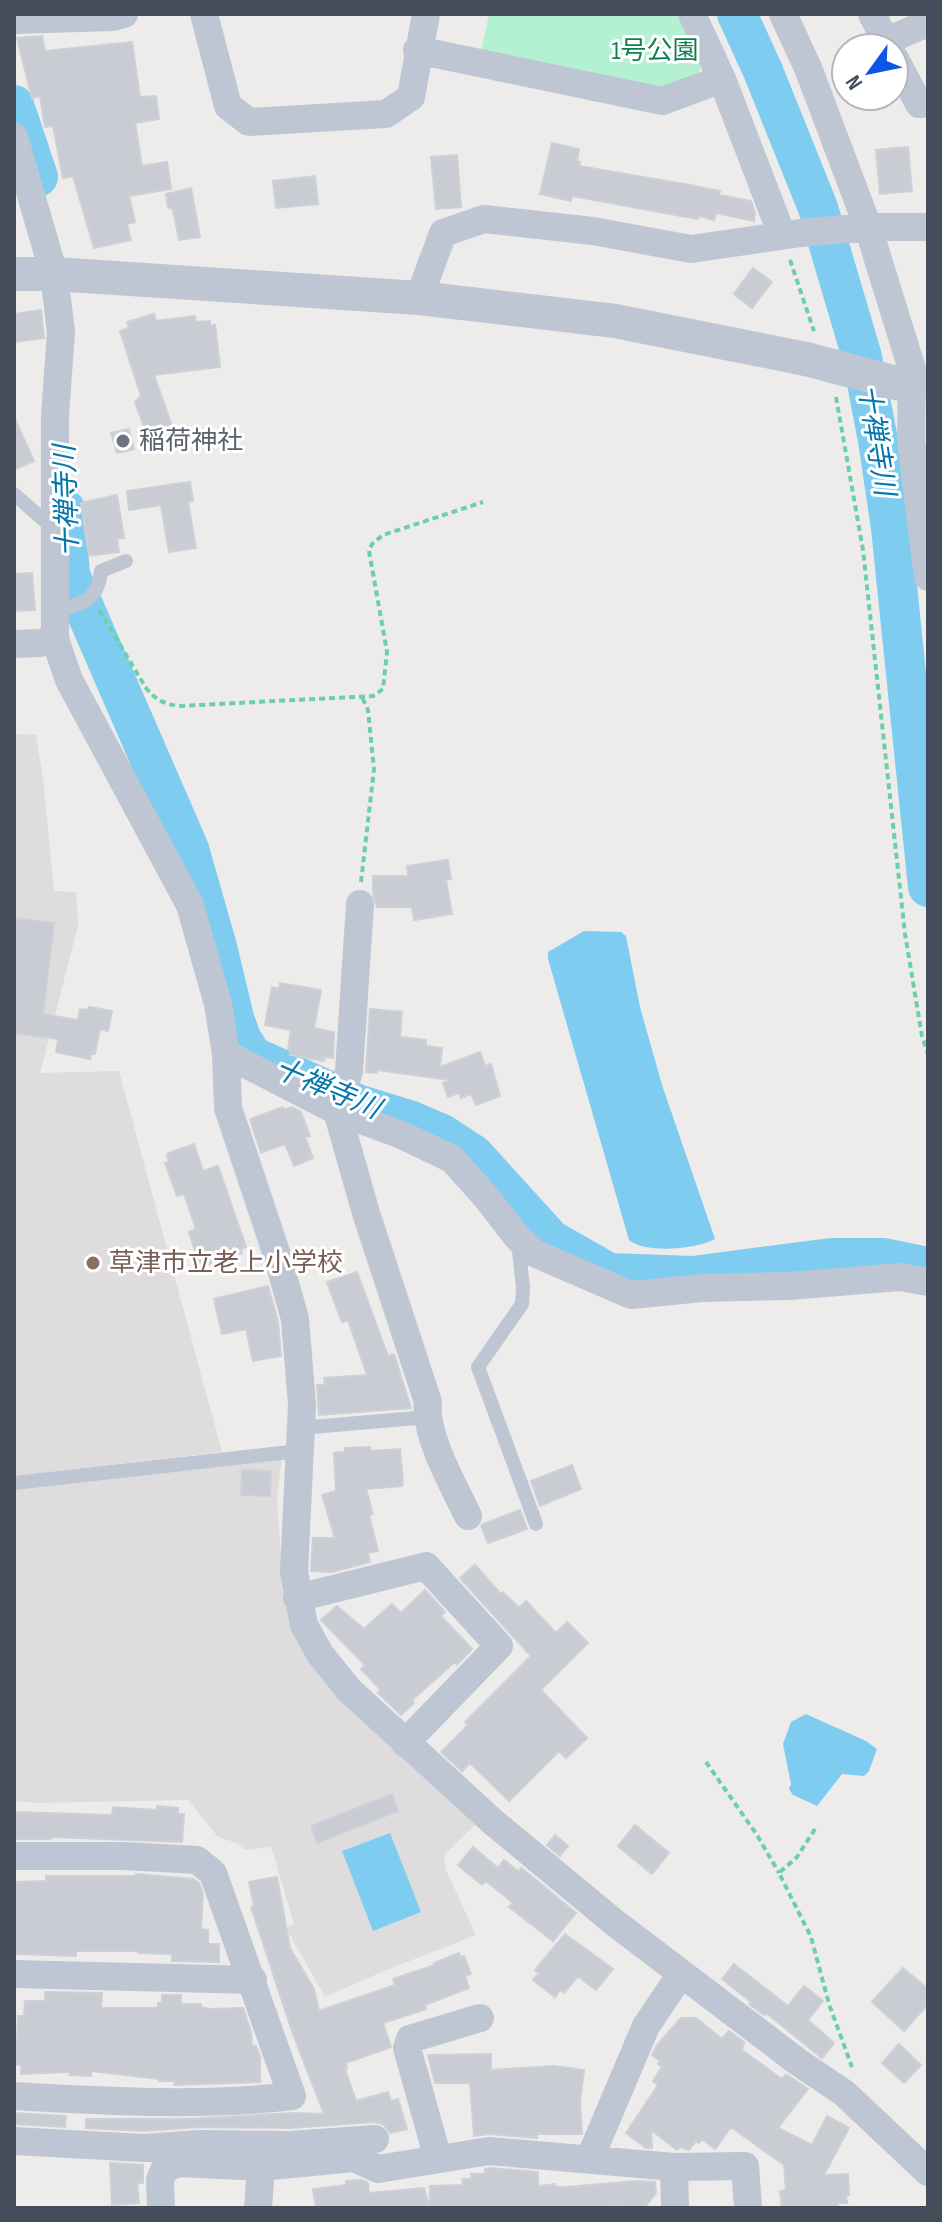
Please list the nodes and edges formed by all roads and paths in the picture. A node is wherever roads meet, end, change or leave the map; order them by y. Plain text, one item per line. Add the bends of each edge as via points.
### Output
1 (124, 14) edge
2 (204, 14) edge
3 (426, 14) edge
4 (692, 14) edge
5 (783, 14) edge
6 (872, 14) edge
7 (14, 20) edge
8 (928, 23) edge
9 (881, 32) edge
10 (910, 35) edge
11 (417, 50) junction
12 (722, 79) junction
13 (910, 87) edge
14 (928, 103) edge
15 (14, 137) edge
16 (928, 227) edge
17 (856, 228) junction
18 (792, 234) junction
19 (14, 274) edge
20 (54, 274) junction
21 (419, 298) junction
22 (810, 346) junction
23 (833, 388) dead end
24 (920, 389) edge
25 (14, 494) edge
26 (483, 502) dead end
27 (54, 529) junction
28 (126, 561) dead end
29 (928, 577) edge
30 (89, 600) junction
31 (54, 626) junction
32 (14, 644) edge
33 (360, 696) junction
34 (360, 904) joint
35 (226, 1054) junction
36 (928, 1054) edge
37 (341, 1101) junction
38 (517, 1237) junction
39 (928, 1282) edge
40 (428, 1417) junction
41 (299, 1439) junction
42 (14, 1483) edge
43 (468, 1516) dead end
44 (536, 1524) dead end
45 (297, 1598) junction
46 (405, 1743) junction
47 (706, 1762) dead end
48 (815, 1829) dead end
49 (14, 1856) edge
50 (779, 1873) junction
51 (14, 1974) edge
52 (681, 1974) junction
53 (253, 1980) junction
54 (480, 2018) dead end
55 (856, 2076) dead end
56 (14, 2096) edge
57 (375, 2139) dead end
58 (14, 2141) edge
59 (590, 2158) junction
60 (438, 2159) junction
61 (261, 2167) junction
62 (674, 2167) junction
63 (928, 2172) edge
64 (161, 2208) edge
65 (258, 2208) edge
66 (675, 2208) edge
67 (748, 2208) edge

1 - 7 street
2 - 11 street via 228,106 249,122 386,114 411,97
3 - 11 street
4 - 12 street
5 - 17 street via 808,68
6 - 9 street
8 - 10 street
11 - 12 street via 662,101
12 - 18 street
13 - 14 street via 919,104
15 - 20 street
16 - 17 street
17 - 18 street
17 - 24 street
18 - 21 street via 691,249 484,219 443,233
18 - 22 path
19 - 20 street
20 - 21 street
20 - 27 street via 61,332
21 - 22 street
22 - 24 street, bridge
23 - 36 path via 863,550 905,934
24 - 29 street via 911,440
25 - 27 lane
26 - 33 path via 383,535 372,544 387,667 383,689
27 - 31 street
28 - 30 lane via 101,571 100,585
30 - 31 lane
30 - 33 path via 146,688 167,705
31 - 32 street via 40,643
31 - 35 street via 69,680 190,905
33 - 34 path via 368,710 374,769
34 - 37 street via 349,1071
35 - 37 street via 279,1083
35 - 41 street via 228,1108 295,1319 302,1405
37 - 38 street via 452,1159
37 - 40 street via 366,1213 428,1402
38 - 39 street via 534,1253 631,1295 900,1277
38 - 44 lane via 522,1304 478,1367
40 - 41 lane
40 - 43 street
41 - 42 lane
41 - 45 street via 293,1548
45 - 46 street via 320,1654
45 - 46 street via 426,1566 499,1646
46 - 52 street via 493,1822
47 - 50 path
48 - 50 path
49 - 53 street via 197,1860 213,1873
50 - 55 path via 811,1937
51 - 53 street
52 - 59 street via 646,2026
52 - 63 street via 844,2093
53 - 56 street via 292,2096 250,2101
54 - 60 street via 410,2039 407,2048
57 - 58 street via 144,2148
59 - 60 street via 489,2151
59 - 62 street
60 - 61 street via 378,2169 354,2158
61 - 64 street via 179,2163 165,2168
61 - 65 street
62 - 66 street
62 - 67 street via 745,2166

